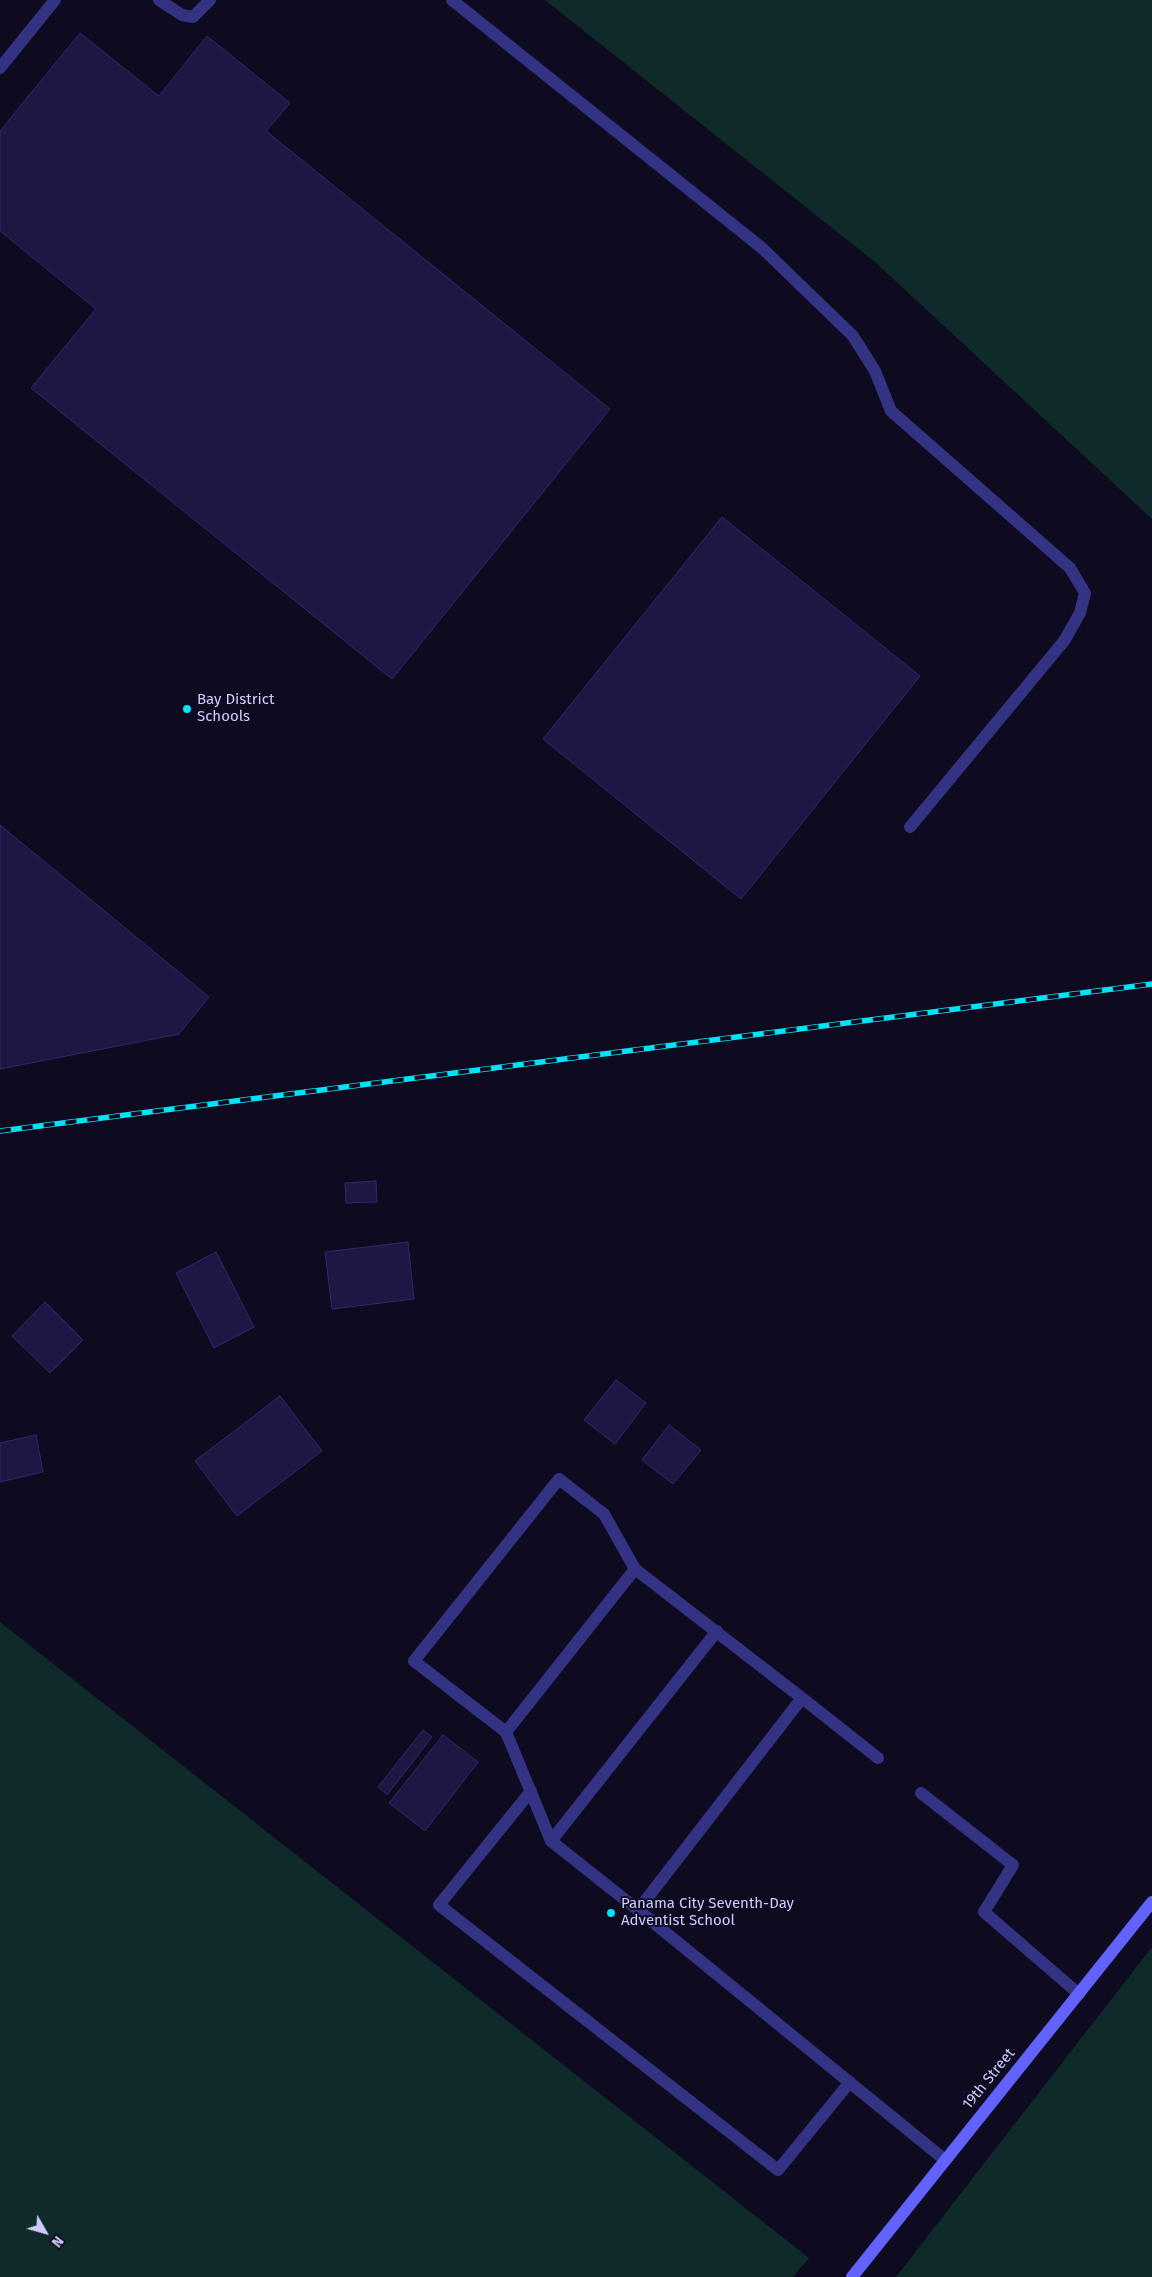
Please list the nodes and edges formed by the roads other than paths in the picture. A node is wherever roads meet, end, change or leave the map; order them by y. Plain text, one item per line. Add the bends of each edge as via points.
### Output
1 (55, 0) edge
2 (159, 0) edge
3 (210, 0) edge
4 (452, 0) edge
5 (0, 68) edge
6 (910, 828) dead end
7 (635, 1569) junction
8 (716, 1631) junction
9 (802, 1698) junction
10 (506, 1732) junction
11 (878, 1758) dead end
12 (531, 1792) junction
13 (921, 1793) dead end
14 (551, 1841) junction
15 (1152, 1902) edge
16 (638, 1910) junction
17 (1079, 1994) junction
18 (850, 2082) junction
19 (946, 2160) junction
20 (852, 2277) edge

1 - 5 lane
2 - 3 lane via 182,15 193,17
4 - 6 lane via 762,248 854,336 875,371 891,411 1070,568 1086,592 1080,614 1064,641
7 - 8 lane
7 - 10 lane
7 - 10 lane via 604,1514 559,1479 414,1661
8 - 9 lane
8 - 14 lane
9 - 11 lane
9 - 16 lane
10 - 12 lane
12 - 14 lane
12 - 18 lane via 439,1905 778,2170
13 - 17 lane via 1013,1865 984,1912
14 - 16 lane
15 - 17 main road, 19th Street
16 - 18 lane
17 - 19 main road, 19th Street
18 - 19 lane
19 - 20 main road, 19th Street

